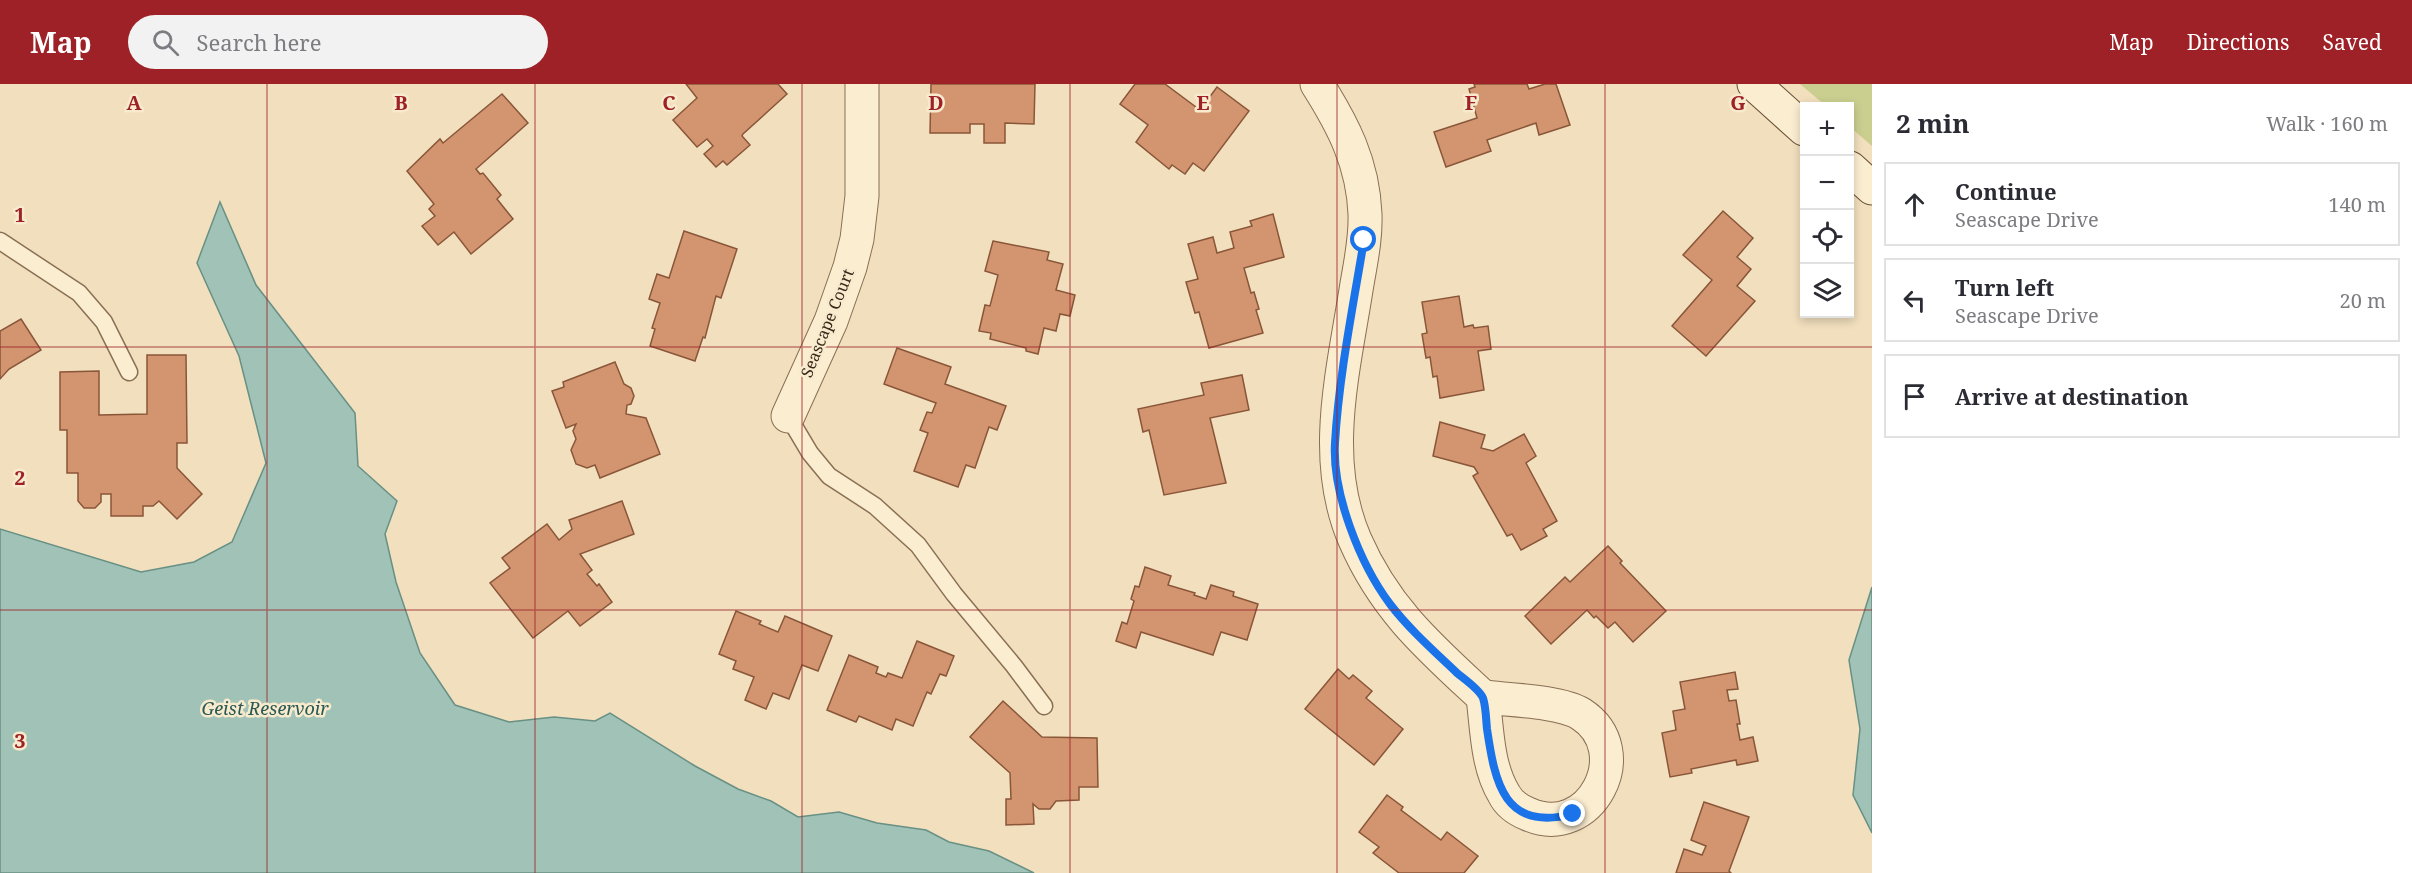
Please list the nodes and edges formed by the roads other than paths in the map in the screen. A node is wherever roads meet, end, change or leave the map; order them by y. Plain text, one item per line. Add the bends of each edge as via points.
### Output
1 (862, 84) edge
2 (1317, 84) edge
3 (1754, 84) edge
4 (1800, 125) edge
5 (1854, 172) edge
6 (1872, 188) edge
7 (0, 242) edge
8 (129, 372) dead end
9 (788, 416) joint
10 (1482, 697) dead end
11 (1044, 706) dead end

1 - 9 street, Seascape Court via 862,196 857,238 831,321
2 - 10 street via 1346,131 1365,212 1335,444 1346,513 1354,539 1387,600
3 - 4 street
5 - 6 street
7 - 8 lane via 79,293 104,322
9 - 11 lane via 829,476 875,506 918,545

